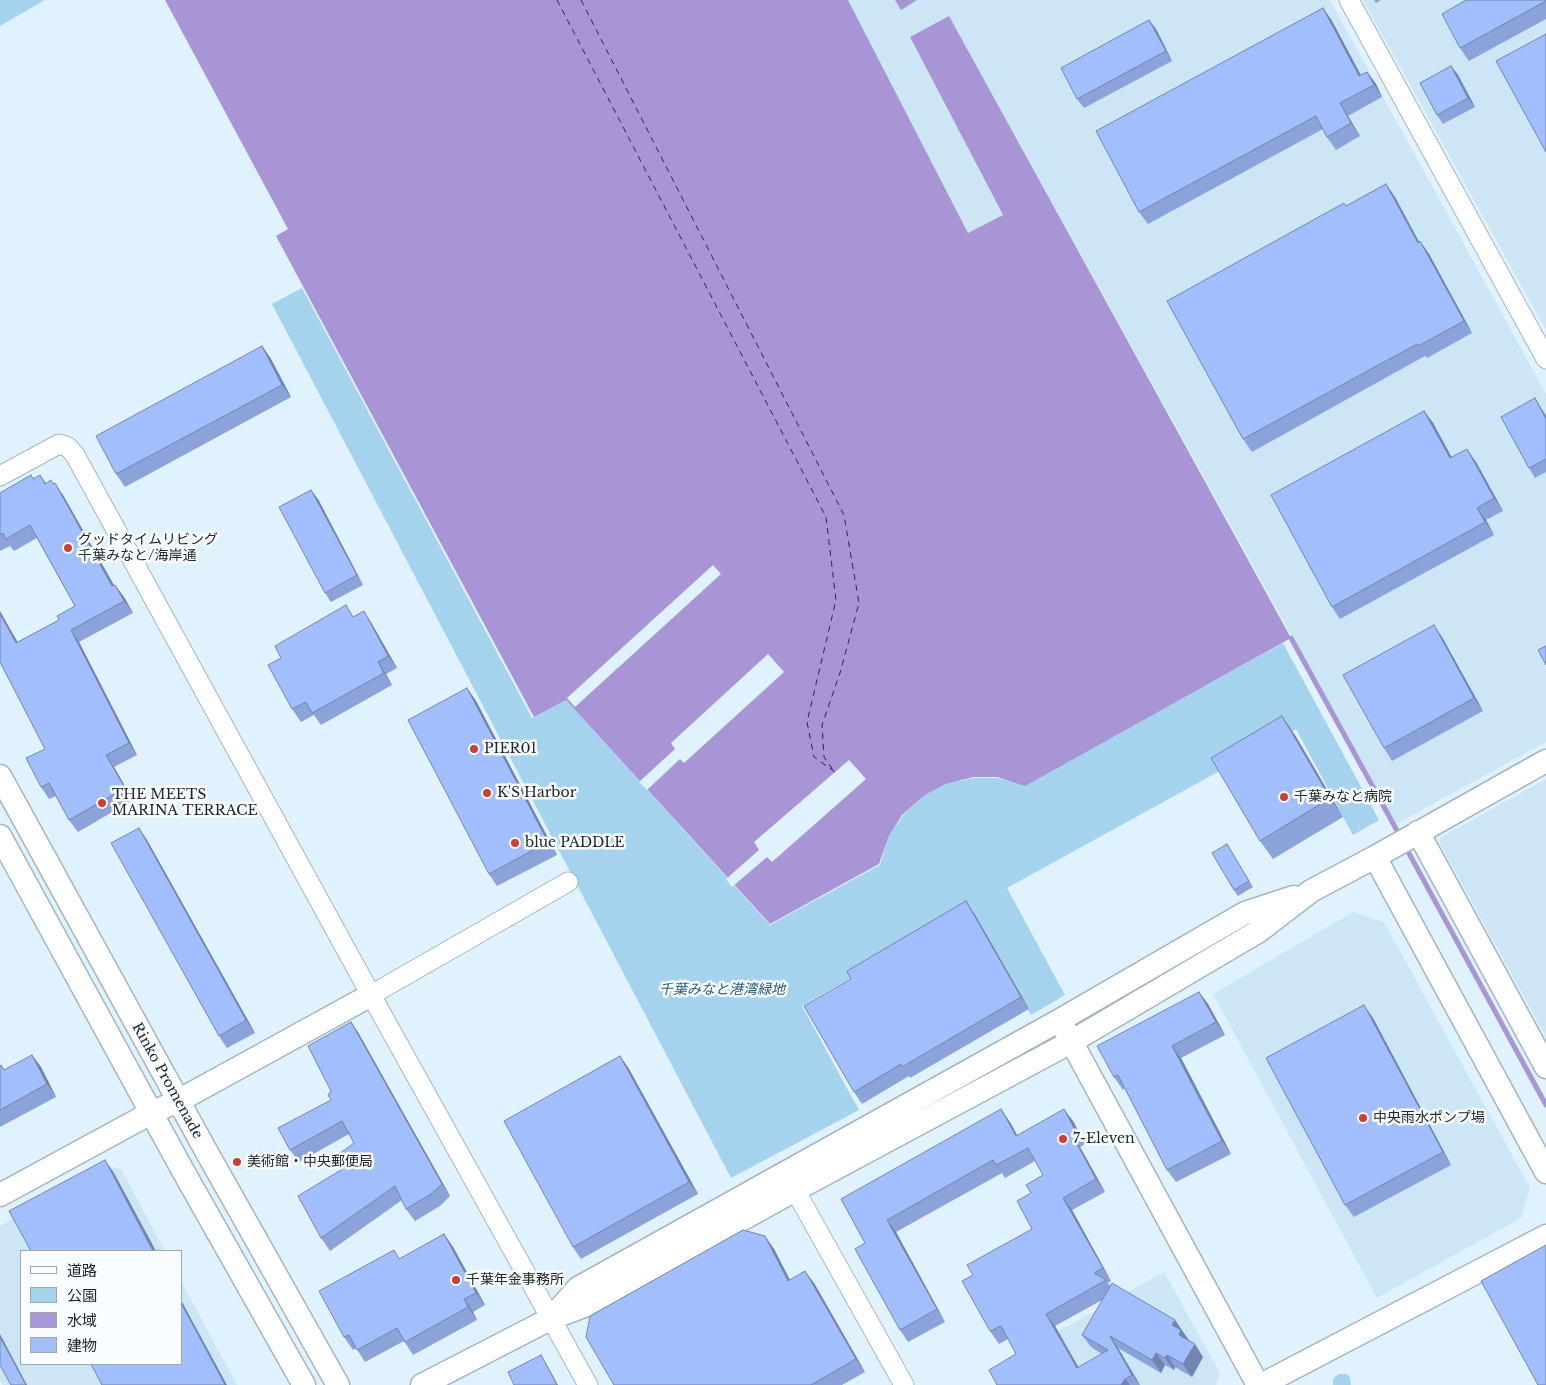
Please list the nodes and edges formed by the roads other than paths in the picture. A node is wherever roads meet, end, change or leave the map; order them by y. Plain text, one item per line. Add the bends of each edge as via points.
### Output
1 (1348, 0) edge
2 (1546, 359) edge
3 (0, 476) edge
4 (1546, 760) edge
5 (0, 776) edge
6 (0, 836) edge
7 (1399, 843) junction
8 (568, 882) dead end
9 (1311, 891) junction
10 (371, 996) junction
11 (1060, 1020) junction
12 (1071, 1042) junction
13 (1546, 1067) edge
14 (178, 1101) junction
15 (151, 1113) junction
16 (1546, 1172) edge
17 (795, 1190) junction
18 (0, 1196) edge
19 (1546, 1236) edge
20 (552, 1318) junction
21 (304, 1385) edge
22 (338, 1385) edge
23 (422, 1385) edge
24 (588, 1385) edge
25 (904, 1385) edge
26 (1260, 1385) edge

1 - 2 street
3 - 10 street via 59,444 68,447 74,455
4 - 7 street
5 - 14 street, Rinko Promenade
6 - 15 street, Rinko Promenade
7 - 9 street
7 - 13 street
7 - 16 street
8 - 10 street
9 - 11 street via 1245,913
9 - 12 street via 1259,931
10 - 14 street
10 - 20 street
11 - 12 street
11 - 20 street via 578,1288
12 - 17 street
12 - 26 street
14 - 15 street
14 - 22 street, Rinko Promenade
15 - 18 street
15 - 21 street, Rinko Promenade
17 - 20 street via 587,1305
17 - 25 street
19 - 26 street
20 - 23 street
20 - 24 street

